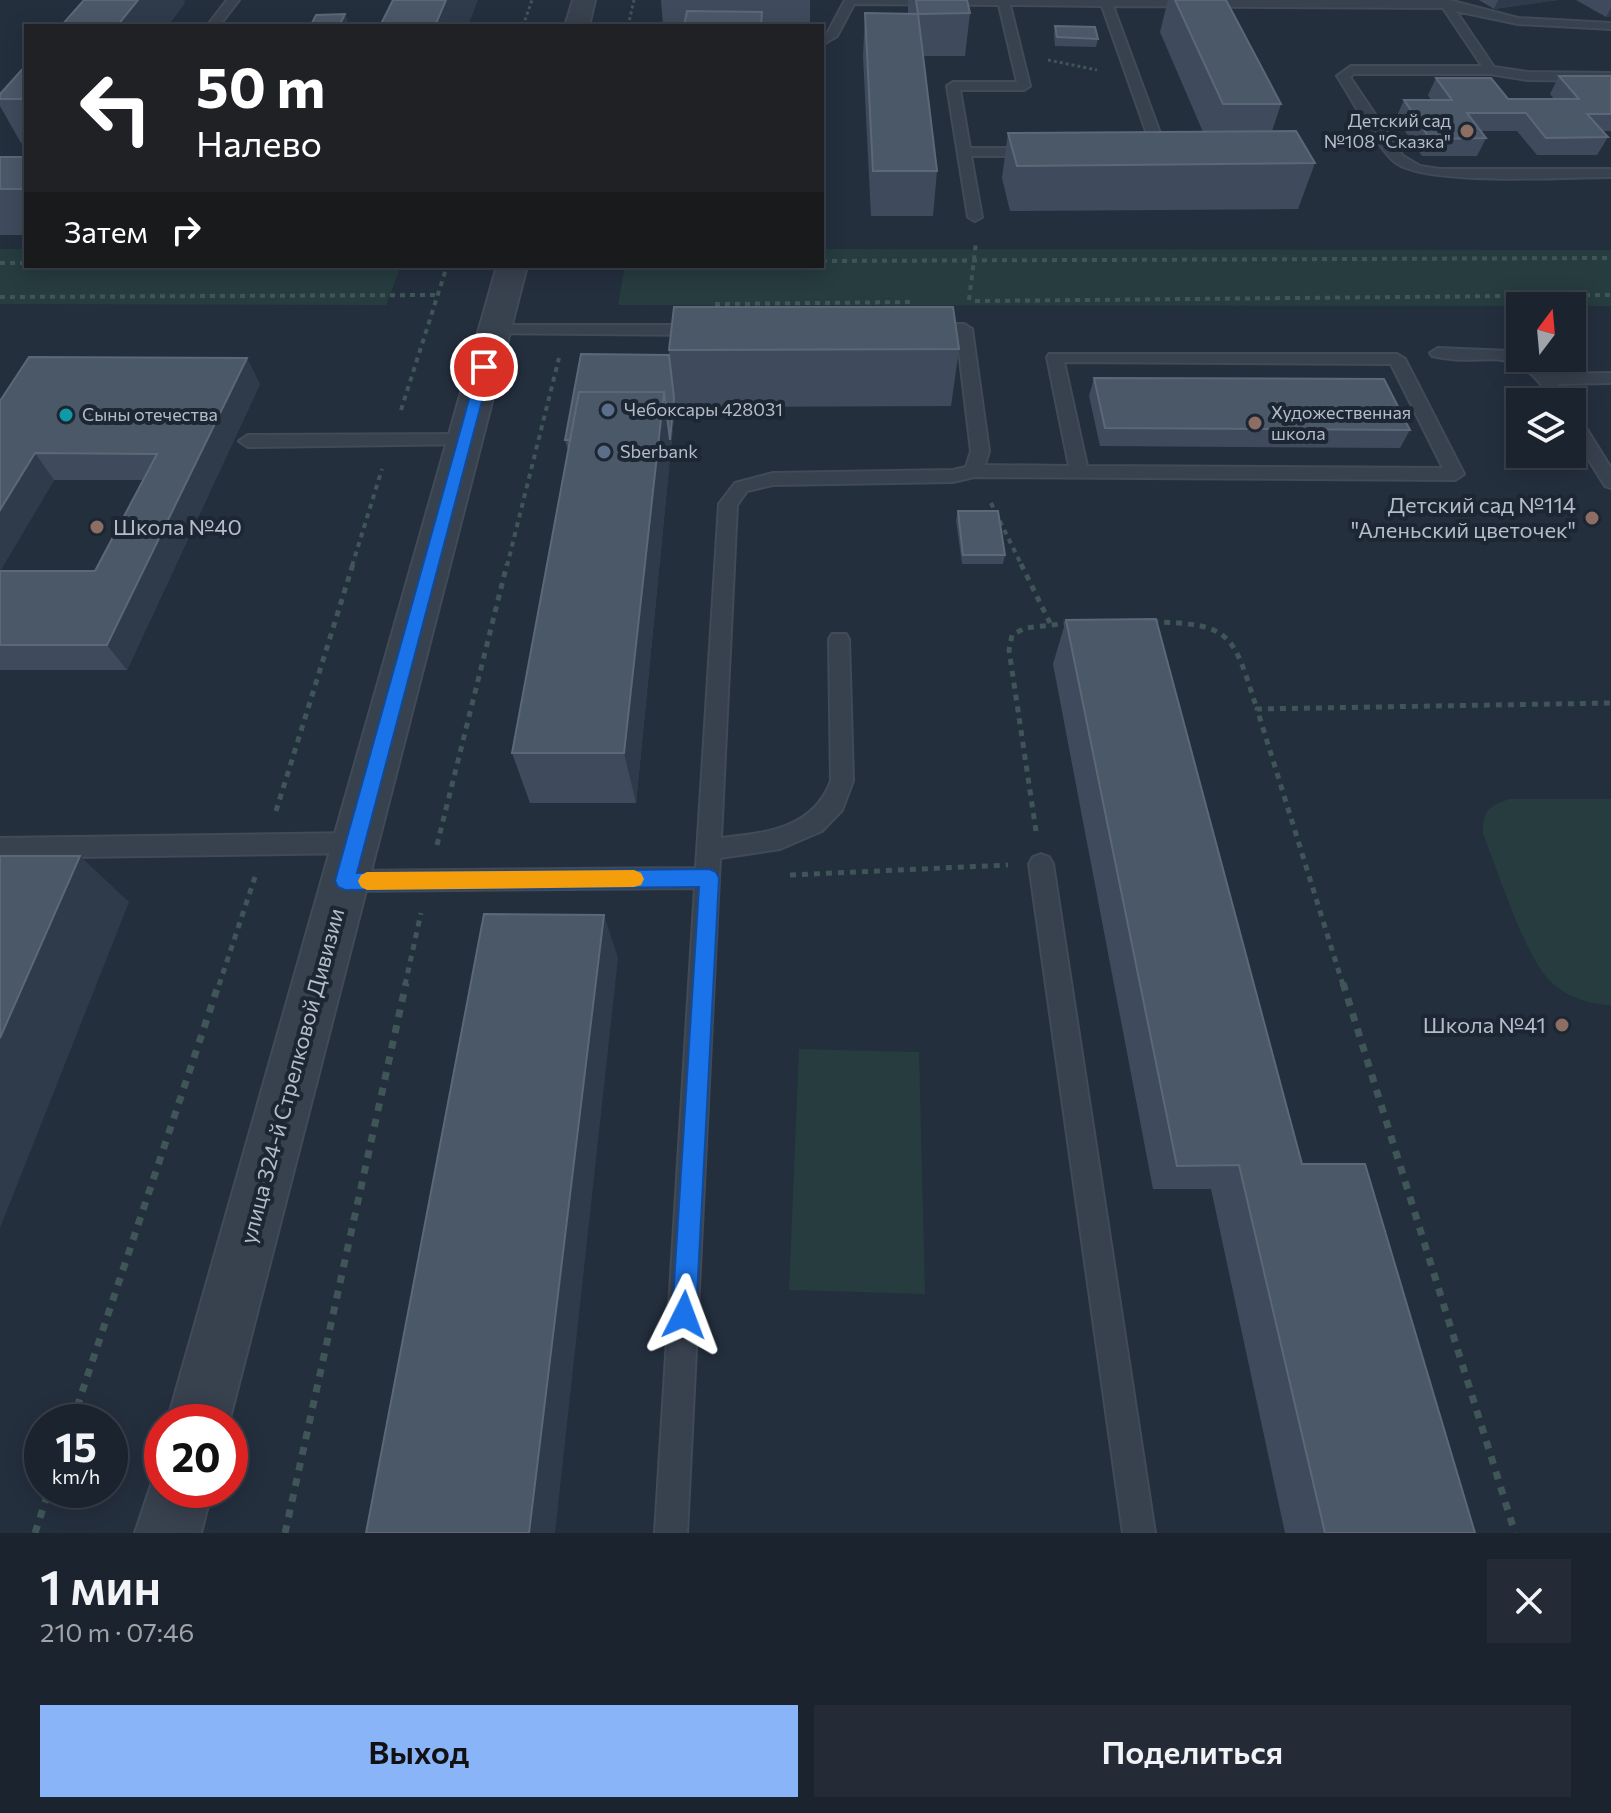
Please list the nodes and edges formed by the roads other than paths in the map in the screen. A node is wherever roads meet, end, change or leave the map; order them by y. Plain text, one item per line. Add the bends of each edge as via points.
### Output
1 (233, 0) edge
2 (584, 0) edge
3 (850, 0) edge
4 (1003, 0) edge
5 (1106, 1) edge
6 (1444, 2) edge
7 (215, 24) edge
8 (578, 24) edge
9 (1611, 26) edge
10 (824, 40) edge
11 (1490, 70) junction
12 (1611, 77) edge
13 (964, 152) junction
14 (1054, 152) edge
15 (1145, 152) edge
16 (1611, 173) edge
17 (975, 217) road end
18 (511, 268) edge
19 (903, 329) edge
20 (494, 330) junction
21 (718, 330) edge
22 (1438, 353) dead end
23 (1611, 378) edge
24 (1547, 379) junction
25 (1553, 388) edge
26 (464, 440) junction
27 (248, 441) dead end
28 (1586, 442) edge
29 (974, 471) junction
30 (1079, 471) junction
31 (1611, 482) edge
32 (839, 639) dead end
33 (0, 848) edge
34 (710, 849) junction
35 (350, 862) junction
36 (1041, 864) road end
37 (709, 878) junction
38 (203, 1404) edge
39 (175, 1508) edge
40 (168, 1533) edge
41 (671, 1533) edge
42 (1139, 1533) edge

1 - 7 lane
2 - 8 street
3 - 4 lane
3 - 10 lane via 833,34
4 - 5 lane
4 - 13 lane via 1024,86 953,86
5 - 6 lane
5 - 15 lane via 1160,152
6 - 9 lane via 1518,21
6 - 11 lane
11 - 12 lane
11 - 16 lane via 1351,70 1343,76 1398,159 1416,169
13 - 14 lane
13 - 17 lane
18 - 20 street, улица 324-й Стрелковой Дивизии
19 - 29 lane via 964,329 980,451
20 - 21 lane
20 - 26 street, улица 324-й Стрелковой Дивизии
22 - 24 lane via 1511,354 1535,364
23 - 24 lane
24 - 25 lane
26 - 27 lane
26 - 35 street, улица 324-й Стрелковой Дивизии
28 - 31 lane
29 - 30 lane
29 - 34 lane via 953,476 773,479 741,487 728,504
30 - 30 lane via 1251,473 1455,474 1397,359 1055,357
32 - 34 lane via 842,781 834,803 814,824 772,842
33 - 35 lane
34 - 37 lane
35 - 37 lane via 428,880
35 - 38 street, улица 324-й Стрелковой Дивизии
36 - 42 lane
37 - 41 lane
39 - 40 street

